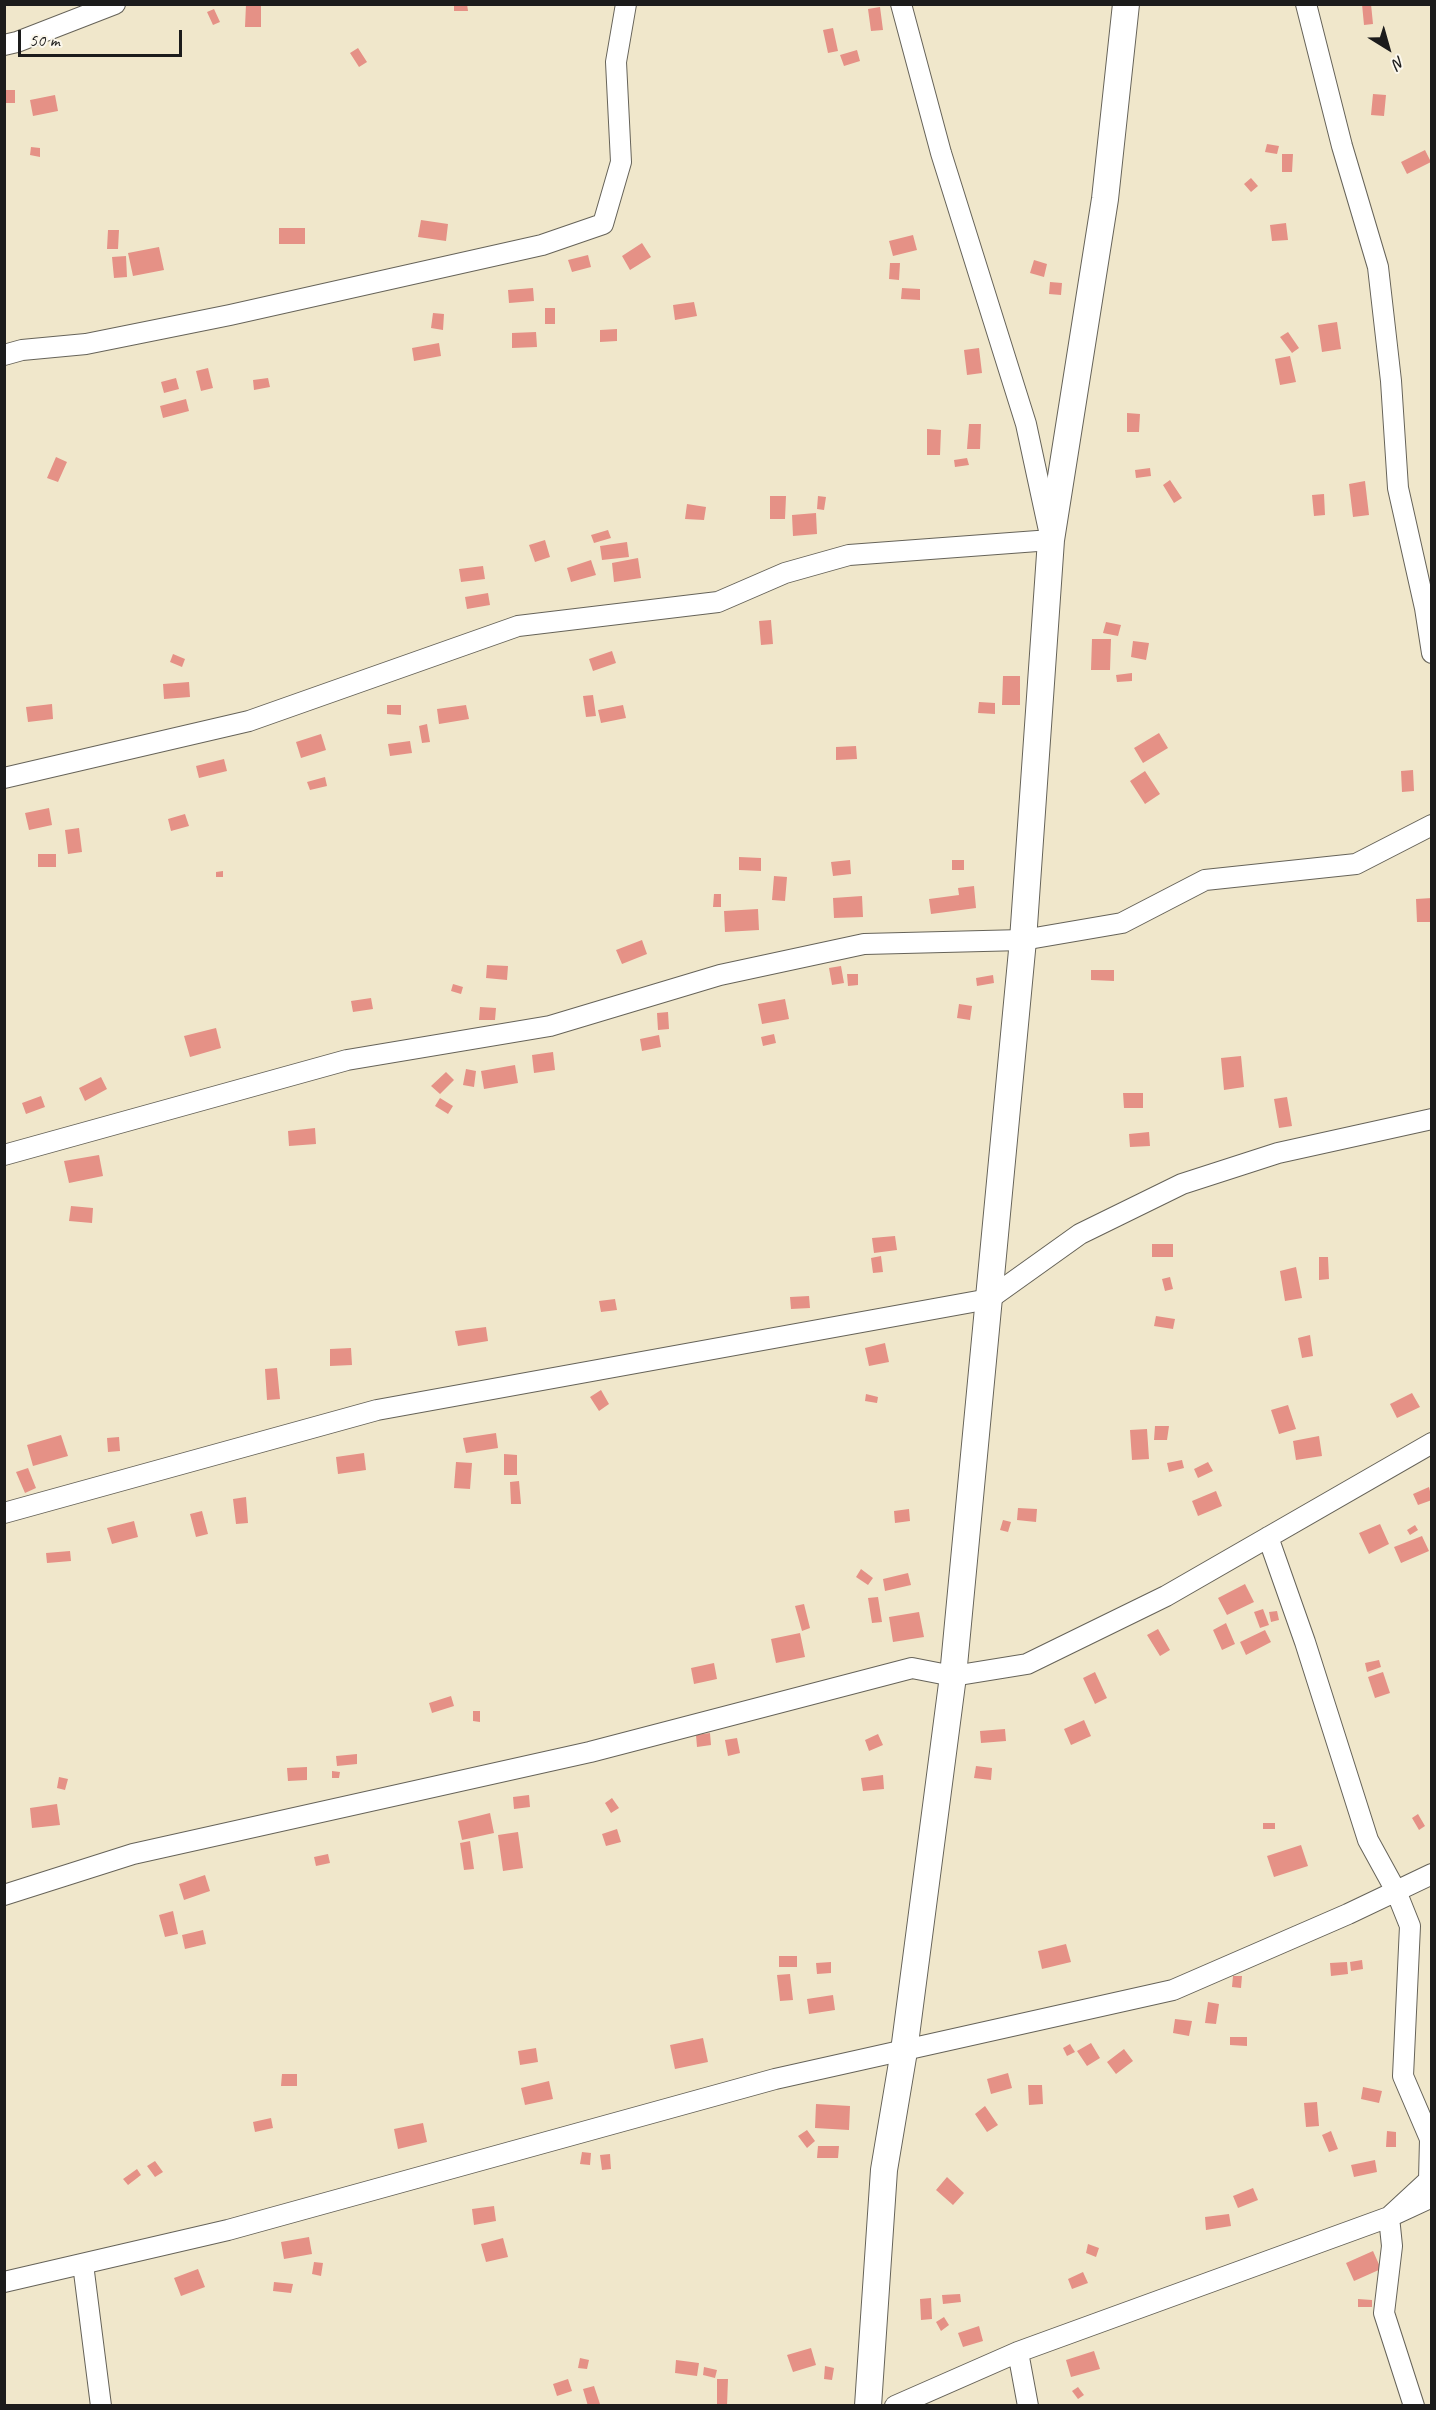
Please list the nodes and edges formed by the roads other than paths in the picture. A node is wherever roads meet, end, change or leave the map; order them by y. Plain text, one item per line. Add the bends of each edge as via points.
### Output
1 (115, 4) edge
2 (626, 4) edge
3 (901, 4) edge
4 (1126, 4) edge
5 (1306, 4) edge
6 (4, 45) edge
7 (4, 355) edge
8 (1051, 540) junction
9 (1431, 653) edge
10 (4, 778) edge
11 (1431, 825) edge
12 (1023, 940) junction
13 (1431, 1119) edge
14 (4, 1155) edge
15 (989, 1299) junction
16 (1431, 1443) edge
17 (4, 1513) edge
18 (1268, 1538) junction
19 (953, 1676) junction
20 (1431, 1874) edge
21 (1396, 1891) junction
22 (4, 1894) edge
23 (904, 2051) junction
24 (1431, 2197) edge
25 (1389, 2217) junction
26 (83, 2264) junction
27 (4, 2282) edge
28 (1018, 2352) junction
29 (101, 2406) edge
30 (868, 2406) edge
31 (895, 2406) edge
32 (1029, 2406) edge
33 (1414, 2406) edge

1 - 6 street
2 - 7 street via 616,62 621,162 603,224 542,245 264,307 86,344
3 - 8 street via 941,153 1026,423
4 - 8 street via 1105,199
5 - 9 street via 1378,267 1398,488
8 - 10 street via 849,555 785,573 718,603 518,626 249,721
8 - 12 street
11 - 12 street via 1356,864 1205,880 1122,923
12 - 14 street via 864,944 720,975 550,1026 347,1060
12 - 15 street
13 - 15 street via 1278,1153 1182,1184 1080,1234
15 - 17 street via 377,1410
15 - 19 street
16 - 18 street
18 - 19 street via 1166,1596 1027,1664
18 - 21 street via 1368,1840
19 - 22 street via 912,1668 590,1752 133,1854
19 - 23 street
20 - 21 street
21 - 23 street via 1173,1990
21 - 25 street via 1410,1926 1402,2076 1430,2139 1429,2180
23 - 26 street via 775,2079 228,2230
23 - 30 street via 884,2170
24 - 25 street
25 - 28 street
25 - 33 street via 1392,2246 1384,2313
26 - 27 street
26 - 29 street
28 - 31 street
28 - 32 street

